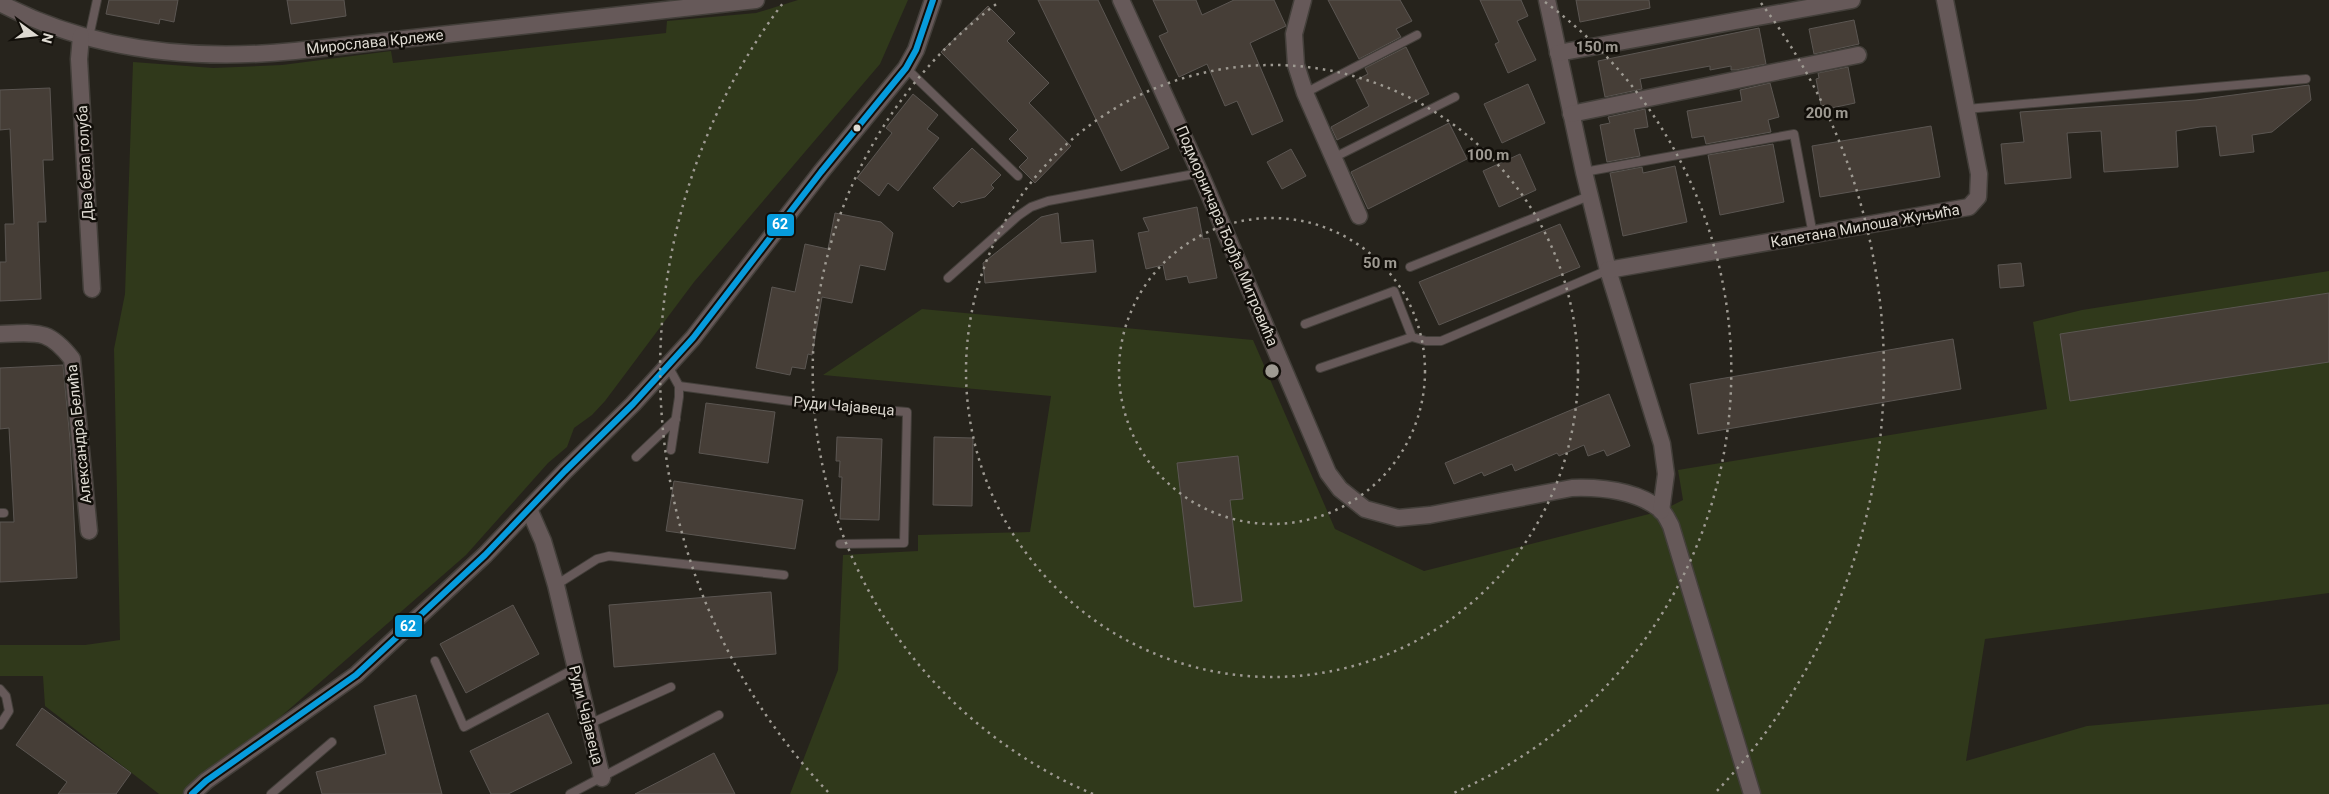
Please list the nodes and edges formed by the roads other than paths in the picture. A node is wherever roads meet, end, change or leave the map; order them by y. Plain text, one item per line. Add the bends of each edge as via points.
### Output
1 (97, 0) edge
2 (756, 0) edge
3 (933, 0) edge
4 (1121, 0) edge
5 (1303, 0) edge
6 (1547, 0) edge
7 (1852, 0) edge
8 (1945, 0) edge
9 (0, 3) edge
10 (1417, 35) dead end
11 (85, 37) junction
12 (1558, 52) junction
13 (1858, 54) dead end
14 (906, 68) junction
15 (2306, 79) dead end
16 (1305, 93) junction
17 (1455, 97) dead end
18 (1967, 109) junction
19 (1571, 114) junction
20 (1333, 158) junction
21 (1200, 172) junction
22 (1584, 172) junction
23 (1018, 176) dead end
24 (1589, 196) junction
25 (1359, 216) dead end
26 (1813, 235) junction
27 (1410, 267) dead end
28 (1608, 270) junction
29 (948, 278) dead end
30 (92, 289) dead end
31 (1305, 324) dead end
32 (0, 334) edge
33 (1412, 337) junction
34 (668, 366) junction
35 (1320, 368) dead end
36 (679, 386) junction
37 (676, 419) junction
38 (671, 450) dead end
39 (636, 457) dead end
40 (529, 509) junction
41 (1662, 510) junction
42 (89, 531) dead end
43 (840, 544) dead end
44 (784, 575) dead end
45 (556, 585) junction
46 (435, 661) dead end
47 (574, 669) junction
48 (671, 687) dead end
49 (0, 688) edge
50 (718, 715) dead end
51 (588, 724) junction
52 (0, 725) edge
53 (332, 742) dead end
54 (602, 778) junction
55 (192, 794) edge
56 (270, 794) edge
57 (570, 794) edge
58 (1752, 794) edge

1 - 11 lane
2 - 11 street, Мирослава Крлеже via 241,55 178,53
3 - 14 street via 916,50
4 - 21 street, Подморничара Ђорђа Митровића
5 - 16 street via 1296,20 1294,46
6 - 12 street
7 - 12 street
8 - 18 street, Капетана Милоша Жуњића
9 - 11 street, Мирослава Крлеже via 38,21
10 - 16 lane
11 - 30 street, Два бела голуба via 80,68
12 - 19 street
13 - 19 street
14 - 23 lane
14 - 34 street via 821,172 721,304
15 - 18 lane
16 - 20 street
17 - 20 lane
18 - 26 street, Капетана Милоша Жуњића via 1980,188 1978,197 1969,207
19 - 22 street
20 - 25 street
21 - 29 lane via 1031,207
21 - 41 street, Подморничара Ђорђа Митровића via 1328,473 1340,489 1365,509 1398,518 1430,515 1584,488 1627,494
22 - 24 street
22 - 26 lane via 1794,134
24 - 27 lane
24 - 28 street
26 - 28 street, Капетана Милоша Жуњића
28 - 33 lane via 1441,341
28 - 41 street via 1662,444 1666,474
31 - 33 lane via 1394,291
32 - 42 street, Александра Белића via 50,336 72,359
33 - 35 lane
34 - 36 lane
34 - 40 street
36 - 37 lane
36 - 43 lane, Руди Чајавеца via 812,404 907,412 904,542
37 - 38 lane
37 - 39 lane
40 - 45 street, Руди Чајавеца
40 - 55 street via 485,555 356,674
41 - 58 street via 1671,526
44 - 45 lane via 609,556 597,559
45 - 47 street, Руди Чајавеца
46 - 47 lane via 464,726
47 - 51 street, Руди Чајавеца
48 - 51 lane
49 - 52 lane via 6,696 9,711
50 - 54 lane
51 - 54 street, Руди Чајавеца
53 - 56 lane
54 - 57 lane

